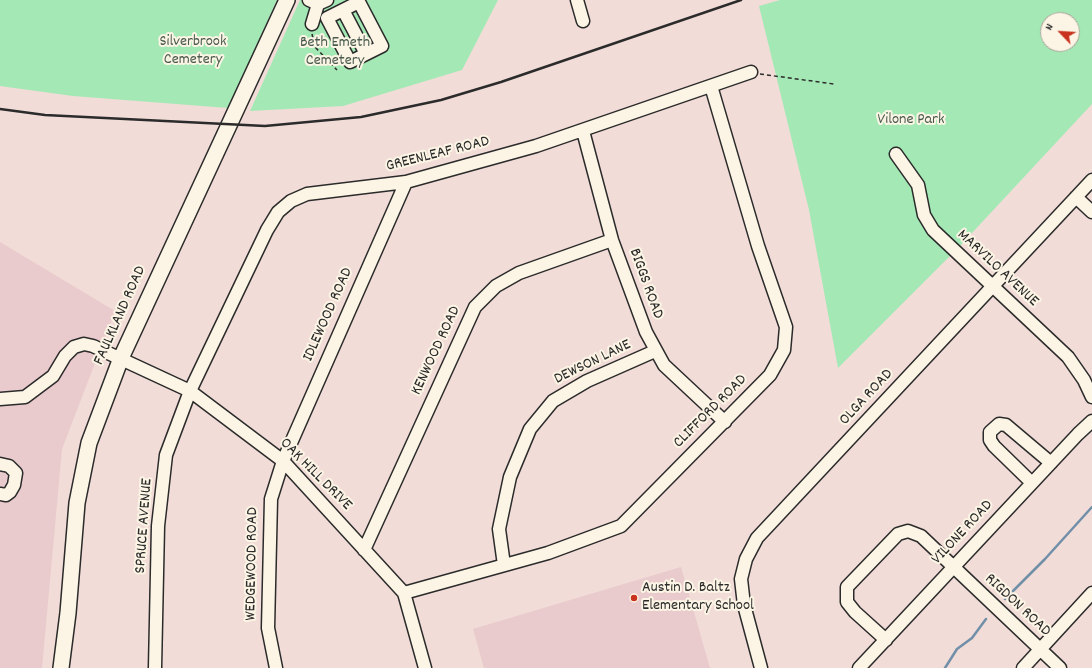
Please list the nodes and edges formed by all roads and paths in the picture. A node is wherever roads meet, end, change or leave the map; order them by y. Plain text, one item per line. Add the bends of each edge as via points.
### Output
1 (287, 0) edge
2 (333, 0) edge
3 (577, 0) edge
4 (320, 1) edge
5 (584, 21) dead end
6 (312, 24) joint
7 (370, 24) junction
8 (352, 25) edge
9 (338, 40) junction
10 (337, 70) dead end
11 (750, 72) joint
12 (834, 84) dead end
13 (710, 86) junction
14 (583, 130) junction
15 (896, 154) dead end
16 (1092, 180) edge
17 (406, 182) junction
18 (1076, 197) junction
19 (1092, 212) edge
20 (612, 240) junction
21 (993, 287) junction
22 (655, 350) junction
23 (121, 358) junction
24 (190, 391) junction
25 (1092, 397) edge
26 (0, 399) edge
27 (1092, 421) edge
28 (725, 422) junction
29 (282, 461) junction
30 (1051, 463) junction
31 (0, 464) edge
32 (1032, 483) junction
33 (0, 494) edge
34 (364, 550) junction
35 (504, 565) junction
36 (953, 568) junction
37 (404, 593) junction
38 (1092, 593) edge
39 (886, 640) junction
40 (1040, 650) junction
41 (61, 668) edge
42 (155, 668) edge
43 (276, 668) edge
44 (425, 668) edge
45 (761, 668) edge
46 (859, 668) edge
47 (1023, 668) edge
48 (1060, 668) edge

1 - 23 main road, FAULKLAND ROAD
2 - 4 street
3 - 5 street
4 - 6 street
6 - 10 path via 315,47
7 - 8 street
7 - 8 street via 359,2
7 - 8 street via 382,46
8 - 9 street
8 - 9 street
8 - 9 street via 350,62
11 - 12 path
11 - 13 street, GREENLEAF ROAD
13 - 14 street, GREENLEAF ROAD
13 - 28 street, CLIFFORD ROAD via 758,246 786,327 784,350 770,375
14 - 17 street, GREENLEAF ROAD via 536,146
14 - 20 street, BIGGS ROAD
15 - 21 street, MARVILO AVENUE via 918,185 928,224
16 - 18 street, OLGA ROAD
17 - 24 street, GREENLEAF ROAD via 307,194 291,201 278,212
17 - 29 street, IDLEWOOD ROAD
18 - 19 street
18 - 21 street, OLGA ROAD
20 - 22 street, BIGGS ROAD
20 - 34 street, KENWOOD ROAD via 519,273 496,286 475,307
21 - 25 street, MARVILO AVENUE via 1068,357
21 - 45 street, OLGA ROAD via 757,538 746,559 741,579 744,605
22 - 28 street, BIGGS ROAD via 664,365
22 - 35 street, DEWSON LANE via 587,381 552,401 530,429 510,477 499,529
23 - 24 street, OAK HILL DRIVE
23 - 26 street, OAK HILL DRIVE via 93,346 84,344 74,347 65,356 53,376 25,397
23 - 41 main road, FAULKLAND ROAD via 88,443 82,469
24 - 29 street, OAK HILL DRIVE
24 - 42 street, SPRUCE AVENUE via 166,454 158,526
27 - 30 street, VILONE ROAD
28 - 35 street, CLIFFORD ROAD via 621,526
29 - 34 street, OAK HILL DRIVE
29 - 43 street, WEDGEWOOD ROAD via 271,499 268,628
30 - 32 street, VILONE ROAD
30 - 32 street via 1006,425 999,424 990,432 990,440 994,446
31 - 33 street via 9,466 16,473 10,492 6,495
32 - 36 street, VILONE ROAD
34 - 37 street, OAK HILL DRIVE
35 - 37 street, CLIFFORD ROAD
36 - 39 street, VILONE ROAD
36 - 39 street, RIGDON ROAD via 921,536 908,531 898,534 847,587 847,602
36 - 40 street, RIGDON ROAD
37 - 44 street, OAK HILL DRIVE
38 - 40 street
39 - 46 street, VILONE ROAD
40 - 47 street
40 - 48 street, RIGDON ROAD

